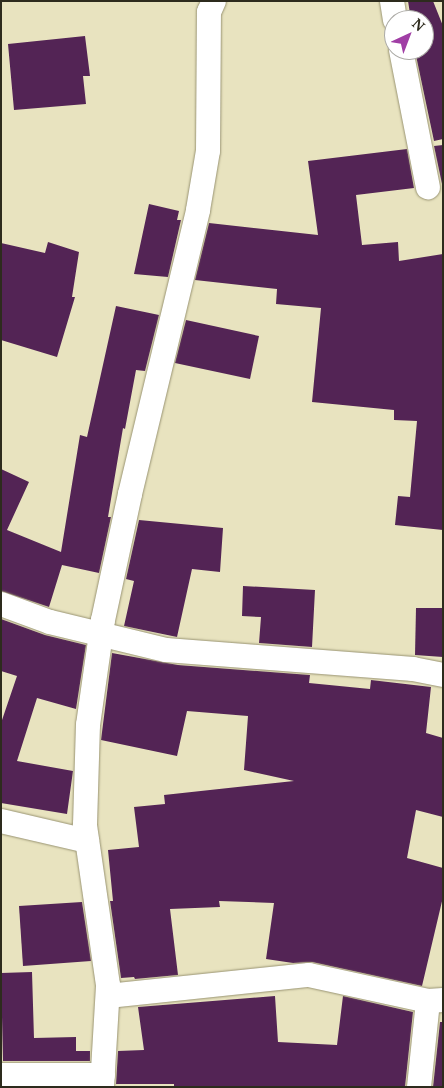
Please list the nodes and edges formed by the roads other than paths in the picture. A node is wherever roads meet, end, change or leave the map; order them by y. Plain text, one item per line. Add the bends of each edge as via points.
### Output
1 (214, 1) edge
2 (403, 60) edge
3 (428, 187) dead end
4 (1, 604) edge
5 (101, 636) junction
6 (443, 675) edge
7 (1, 821) edge
8 (87, 841) junction
9 (108, 996) junction
10 (436, 1000) edge
11 (1, 1075) edge
12 (103, 1081) edge
13 (419, 1087) edge

1 - 5 street via 209,21 208,150 198,210 130,494
2 - 3 street
4 - 5 street
5 - 6 street via 166,650 413,669
5 - 8 street via 88,725
7 - 8 street
8 - 9 street
9 - 10 street via 309,975
9 - 12 street
10 - 13 street
11 - 12 street

